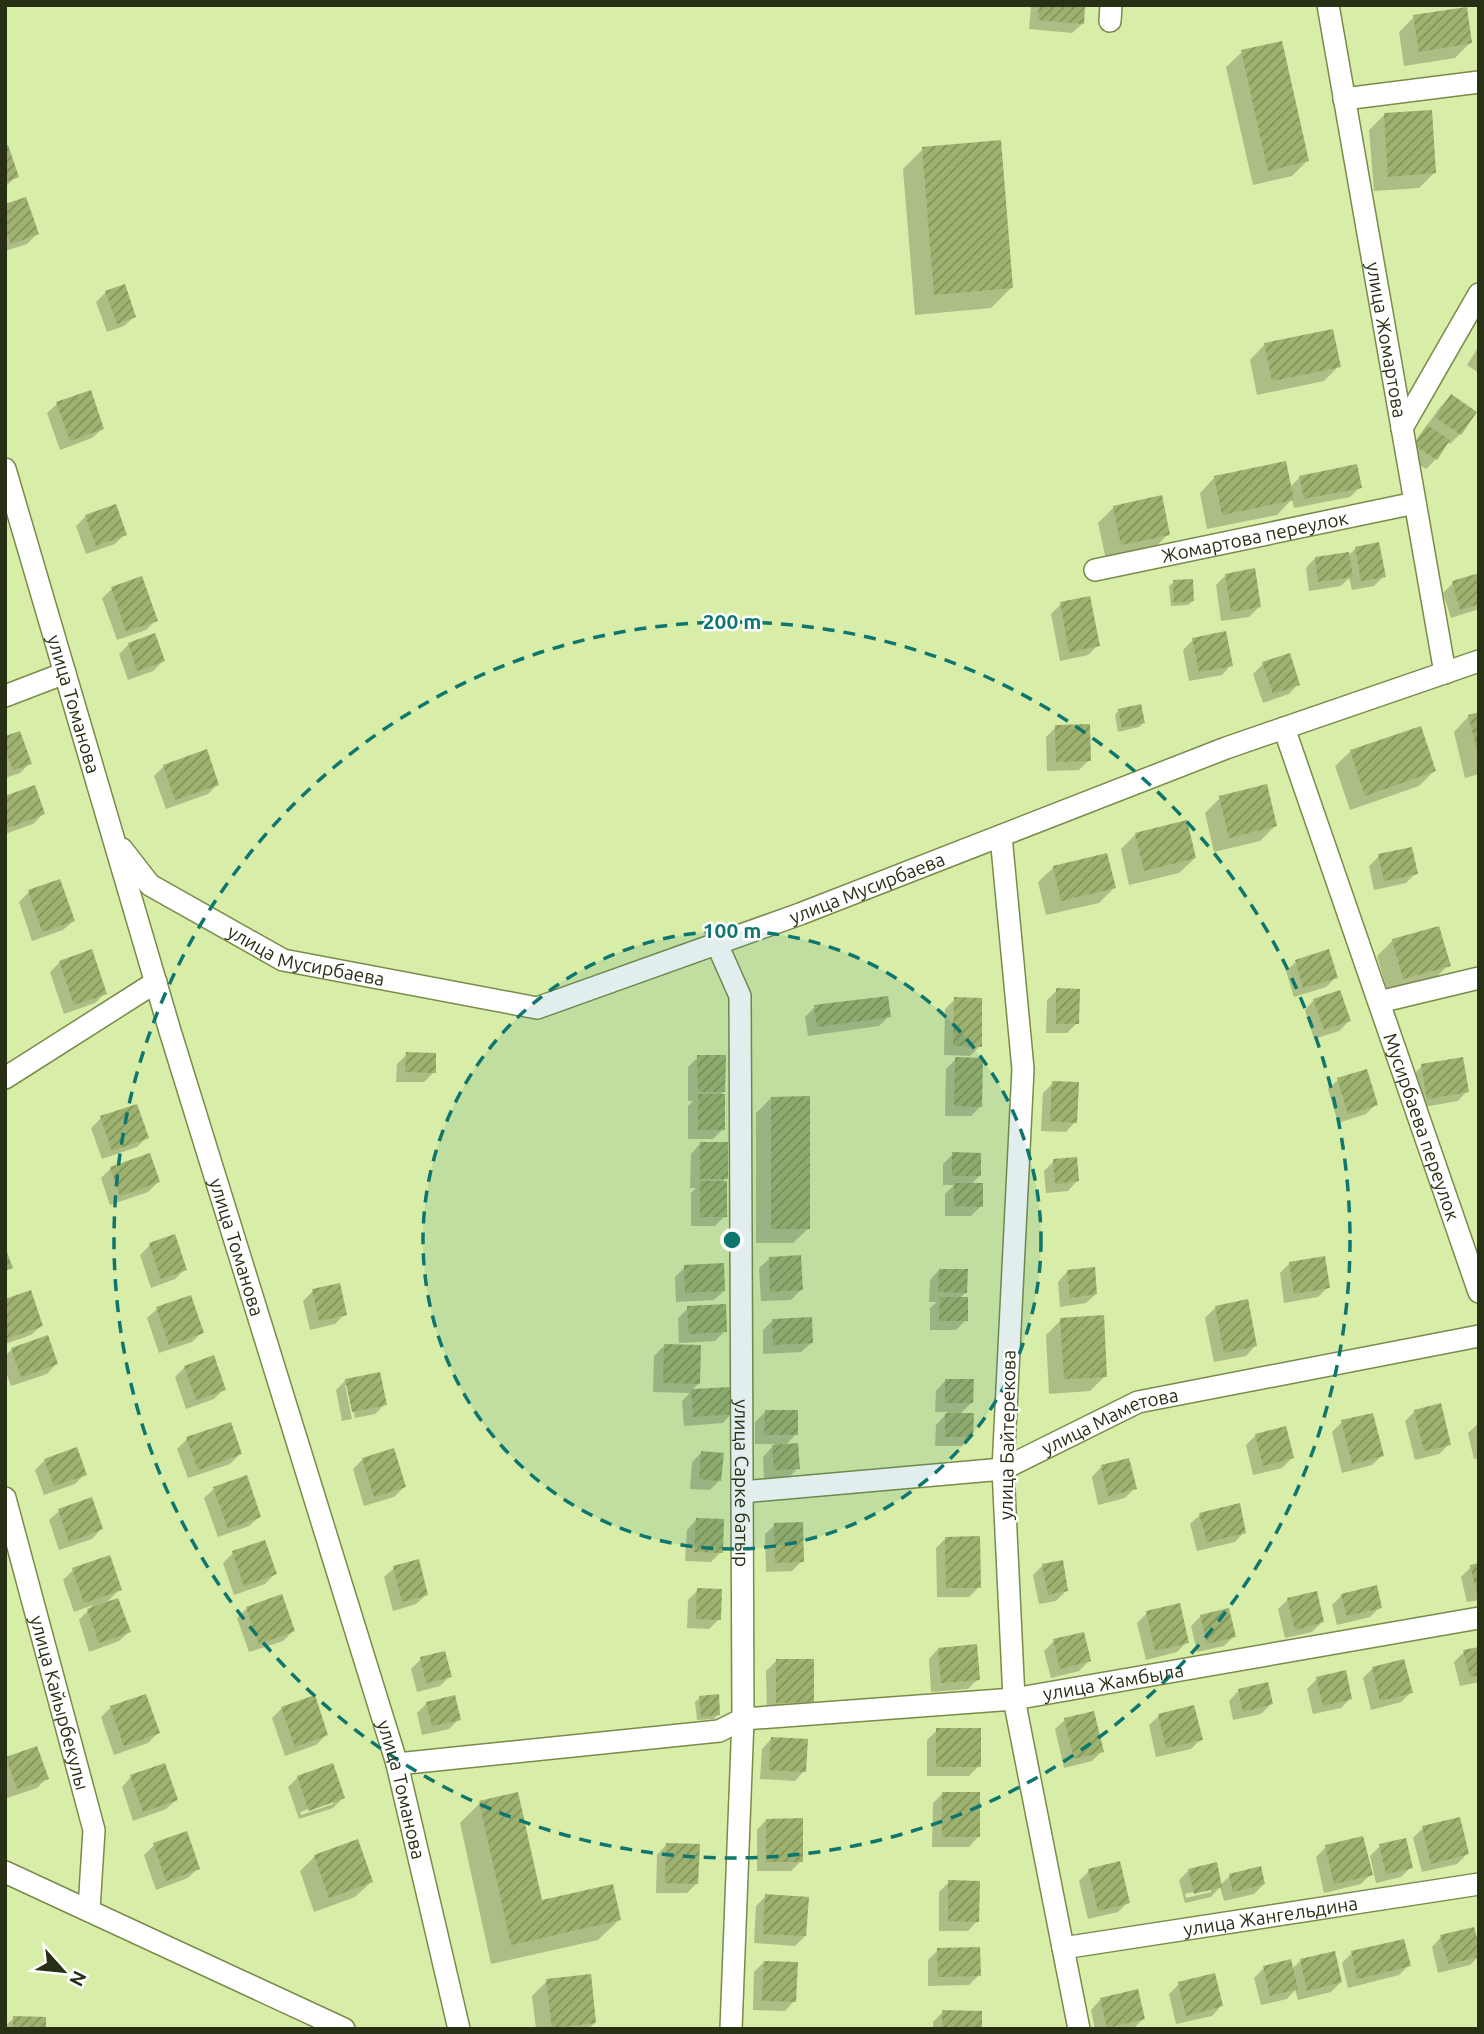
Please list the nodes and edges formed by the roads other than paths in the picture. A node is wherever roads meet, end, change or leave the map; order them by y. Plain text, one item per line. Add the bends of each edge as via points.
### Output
1 (1328, 5) edge
2 (1479, 82) edge
3 (1344, 99) junction
4 (1479, 294) edge
5 (1402, 428) junction
6 (5, 468) edge
7 (1415, 503) junction
8 (1095, 570) dead end
9 (1479, 661) edge
10 (65, 673) junction
11 (1445, 673) junction
12 (5, 696) edge
13 (1284, 728) junction
14 (1001, 836) junction
15 (114, 839) junction
16 (717, 944) junction
17 (1479, 978) edge
18 (156, 982) junction
19 (1379, 1002) junction
20 (5, 1077) edge
21 (1479, 1292) edge
22 (1479, 1336) edge
23 (1003, 1469) junction
24 (742, 1492) junction
25 (5, 1499) edge
26 (1479, 1618) edge
27 (1014, 1699) junction
28 (743, 1719) junction
29 (397, 1764) junction
30 (5, 1872) edge
31 (1479, 1884) edge
32 (89, 1909) junction
33 (1063, 1948) junction
34 (344, 2029) edge
35 (459, 2029) edge
36 (731, 2029) edge
37 (1079, 2029) edge

1 - 3 street, улица Жомартова
2 - 3 street
3 - 5 street, улица Жомартова
4 - 5 street
5 - 7 street, улица Жомартова
6 - 10 street, улица Томанова
7 - 8 street, Жомартова переулок
7 - 11 street, улица Жомартова
9 - 11 street, улица Мусирбаева
10 - 12 street
10 - 15 street, улица Томанова
11 - 13 street, улица Мусирбаева
13 - 14 street, улица Мусирбаева
13 - 19 street, Мусирбаева переулок
14 - 16 street, улица Мусирбаева
14 - 23 street, улица Байтерекова via 1023,1069
15 - 16 street, улица Мусирбаева via 150,885 283,960 537,1008
15 - 18 street, улица Томанова
16 - 24 street, улица Сарке батыр via 740,996
17 - 19 street
18 - 20 street
18 - 29 street, улица Томанова
19 - 21 street, Мусирбаева переулок
22 - 23 street, улица Маметова via 1138,1402
23 - 24 street, улица Маметова
23 - 27 street, улица Байтерекова
24 - 28 street, улица Сарке батыр
25 - 32 street, улица Кайырбекулы via 94,1830
26 - 27 street, улица Жамбыла
27 - 28 street, улица Жамбыла
27 - 33 street, улица Байтерекова
28 - 29 street, улица Жамбыла via 719,1731
28 - 36 street, улица Сарке батыр
29 - 35 street, улица Томанова
30 - 32 street
31 - 33 street, улица Жангельдина
32 - 34 street
33 - 37 street, улица Байтерекова

